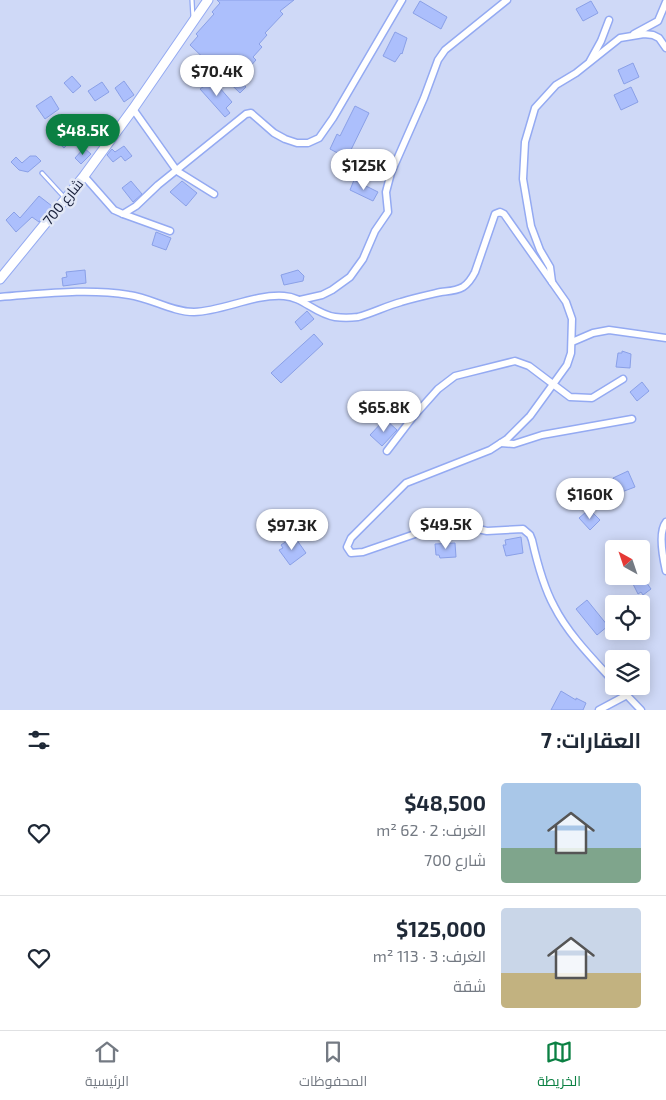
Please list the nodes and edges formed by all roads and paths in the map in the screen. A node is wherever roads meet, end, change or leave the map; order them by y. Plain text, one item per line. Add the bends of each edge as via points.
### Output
1 (192, 0) edge
2 (208, 0) edge
3 (402, 0) edge
4 (507, 0) edge
5 (666, 2) edge
6 (609, 20) dead end
7 (193, 21) junction
8 (629, 36) junction
9 (666, 48) edge
10 (589, 63) junction
11 (133, 109) junction
12 (177, 170) junction
13 (42, 173) dead end
14 (84, 176) junction
15 (214, 194) dead end
16 (66, 198) junction
17 (122, 214) junction
18 (170, 231) dead end
19 (0, 279) edge
20 (552, 283) junction
21 (0, 297) edge
22 (300, 300) junction
23 (666, 338) edge
24 (572, 342) junction
25 (623, 379) dead end
26 (553, 384) junction
27 (632, 419) dead end
28 (501, 443) junction
29 (387, 451) dead end
30 (666, 522) edge
31 (666, 570) edge
32 (605, 671) edge
33 (627, 695) joint
34 (599, 710) edge
35 (641, 710) edge

1 - 7 lane
2 - 7 main road, شارع 700
3 - 12 street via 319,138 308,143 285,139 249,113
4 - 22 street via 445,50 438,60 391,173 386,192 388,212 357,268 332,290
5 - 8 street via 658,21
6 - 10 street
7 - 11 main road, شارع 700
8 - 9 street via 653,36 659,38
8 - 10 street via 620,38
10 - 20 street via 543,97 535,108 526,142 522,179 535,237 550,268
11 - 12 street
11 - 14 main road, شارع 700
12 - 15 street
12 - 17 street
13 - 16 lane
14 - 16 main road, شارع 700
14 - 17 street via 114,210
16 - 19 main road, شارع 700
17 - 18 street
20 - 22 street via 508,218 500,212 493,218 487,243 470,281 453,291 399,302 346,318 317,312
20 - 24 street via 571,312
21 - 22 street via 105,292 143,297 194,312 276,296
23 - 24 street via 609,330
24 - 26 street via 567,365
25 - 26 street via 592,398 570,397
26 - 28 street via 530,416
26 - 29 street via 529,366 515,361 455,376 438,388
27 - 28 street via 542,435 514,444
28 - 32 street via 406,483 351,538 348,550 351,553 363,552 444,524 487,532 523,529 532,540 554,607
30 - 31 street via 662,532
33 - 34 street
33 - 35 street

